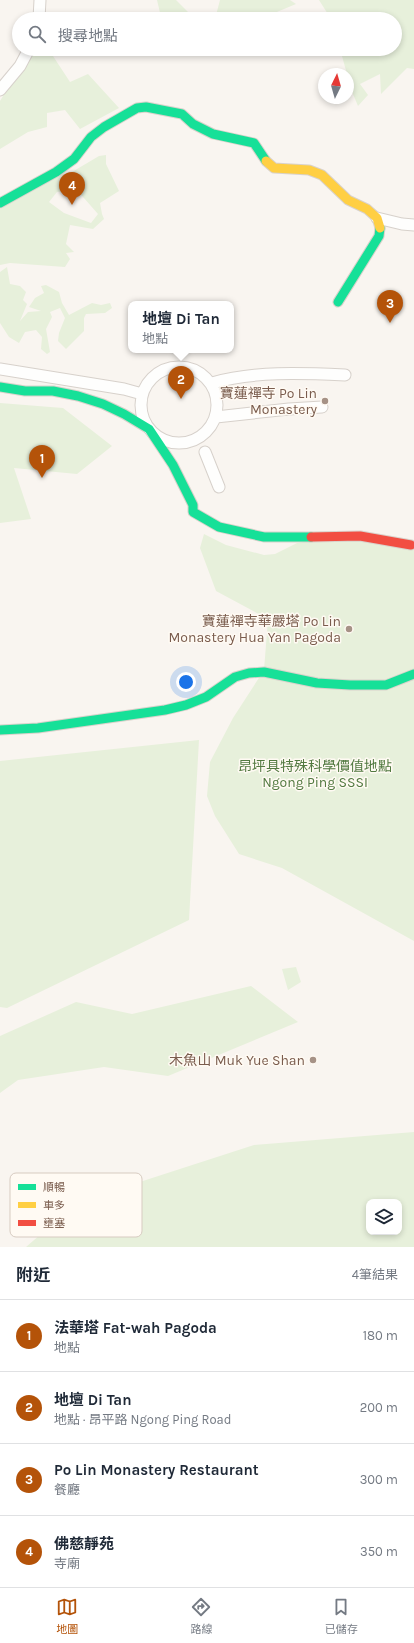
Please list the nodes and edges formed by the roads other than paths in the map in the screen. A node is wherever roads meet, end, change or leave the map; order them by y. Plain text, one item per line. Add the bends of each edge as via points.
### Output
1 (40, 0) edge
2 (39, 12) edge
3 (25, 56) edge
4 (0, 90) edge
5 (0, 203) edge
6 (377, 218) junction
7 (414, 225) edge
8 (338, 302) dead end
9 (0, 369) edge
10 (345, 375) dead end
11 (212, 384) junction
12 (0, 387) edge
13 (142, 394) junction
14 (322, 407) dead end
15 (216, 417) junction
16 (149, 429) junction
17 (205, 452) dead end
18 (219, 487) dead end
19 (411, 545) dead end
20 (414, 674) edge
21 (0, 730) edge

1 - 2 street
3 - 4 street
5 - 6 street via 74,159 91,137 104,127 137,108 146,107 182,114 193,124 213,134 254,143 274,168 309,170 322,175 348,200 367,208
6 - 7 street
6 - 8 street via 379,236
9 - 13 street
10 - 11 street via 302,373 231,378
11 - 13 street via 195,370 184,366 174,367 154,376
11 - 15 street via 218,406
12 - 16 street via 25,391 53,391 78,396 103,404
13 - 16 street via 140,406
14 - 15 street
15 - 16 street via 202,436 192,441 180,443 163,439
16 - 19 street via 173,465 193,505 193,512 219,528 264,537 360,536
17 - 18 street
20 - 21 street via 386,685 350,685 264,672 249,673 235,677 206,697 165,710 38,728

